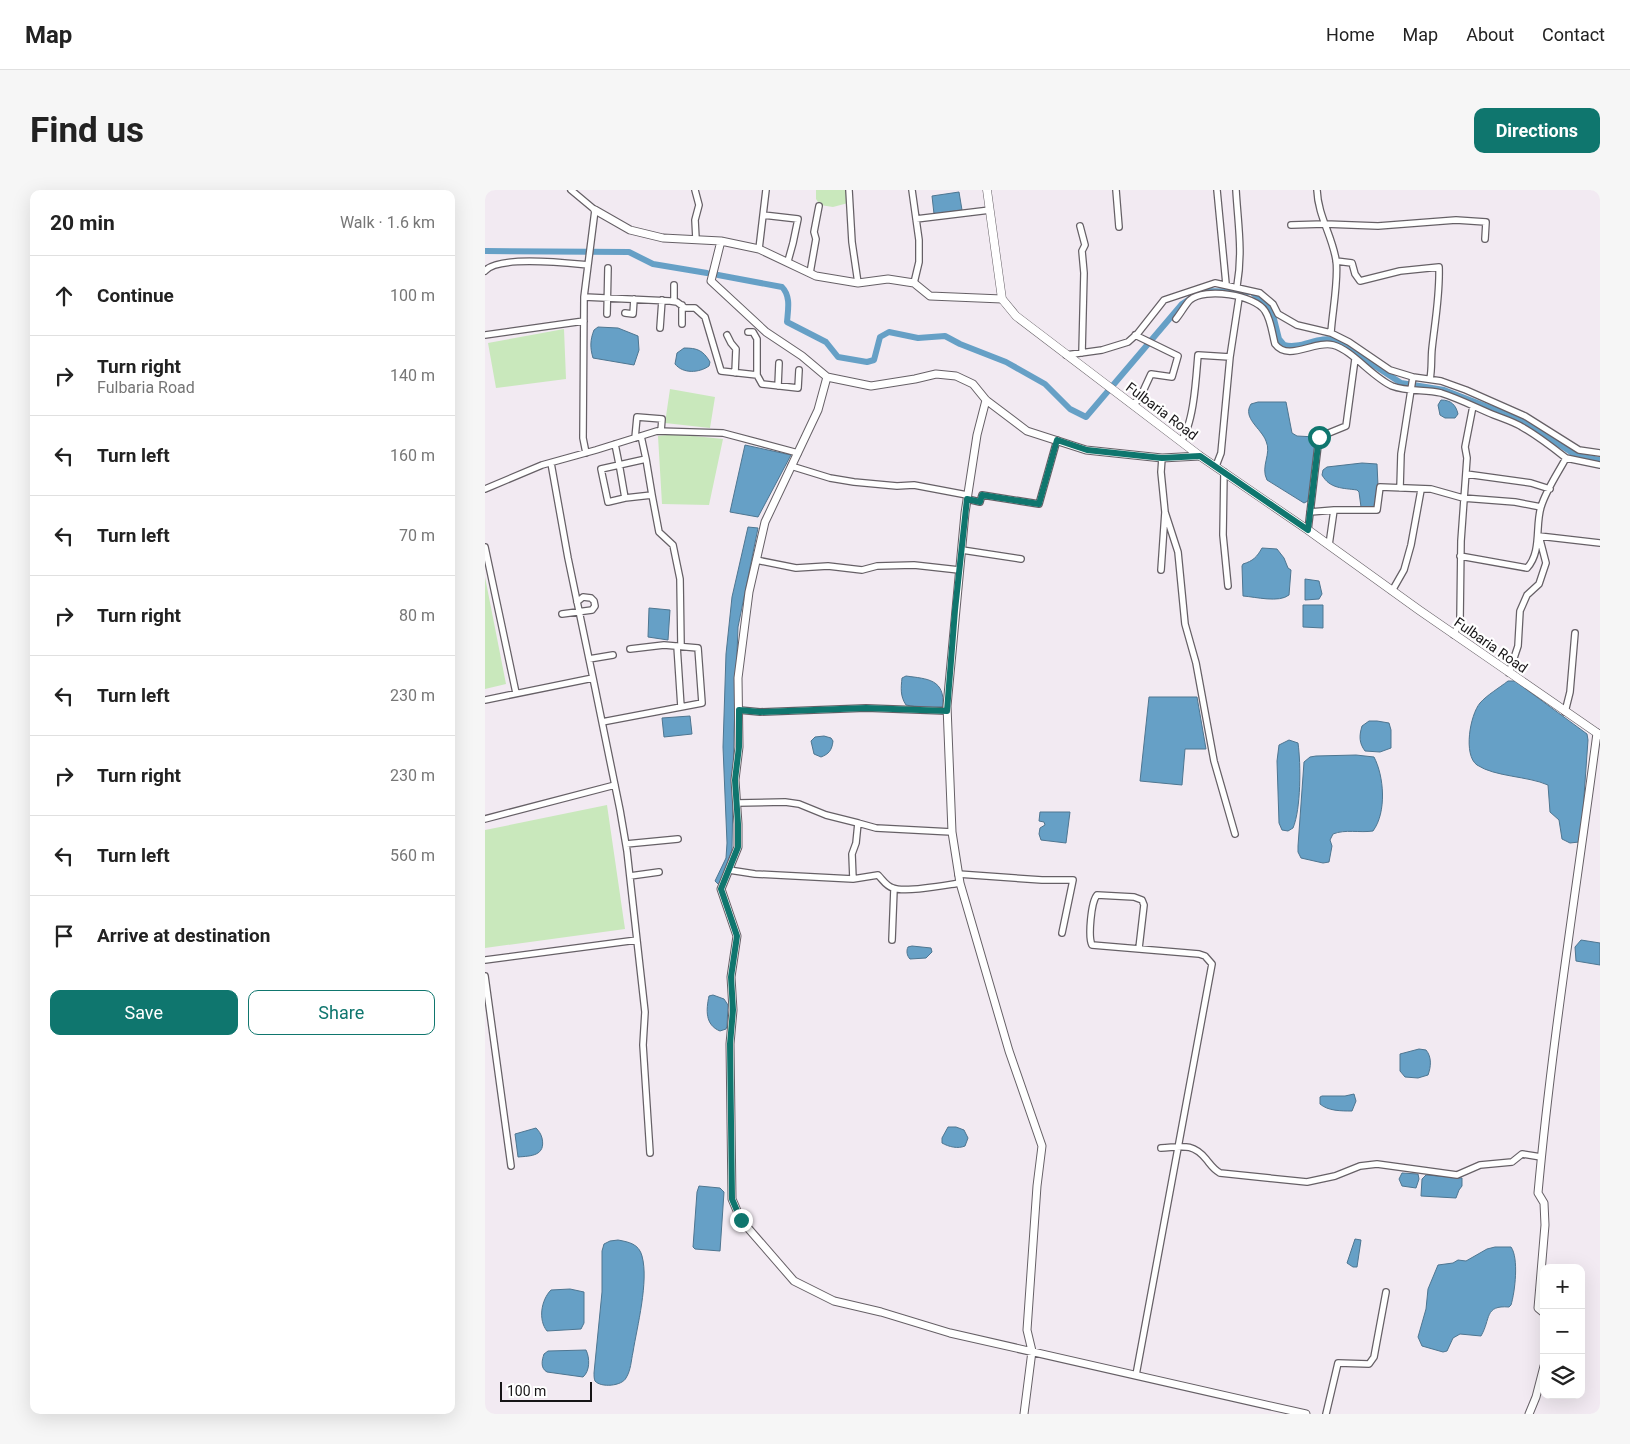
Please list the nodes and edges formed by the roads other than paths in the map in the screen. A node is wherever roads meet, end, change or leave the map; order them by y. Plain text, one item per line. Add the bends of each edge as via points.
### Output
1 (571, 190) edge
2 (695, 190) edge
3 (766, 190) edge
4 (849, 190) edge
5 (913, 190) edge
6 (987, 190) edge
7 (1117, 190) edge
8 (1217, 190) edge
9 (1235, 190) edge
10 (1317, 190) edge
11 (819, 206) dead end
12 (595, 210) junction
13 (990, 210) junction
14 (763, 215) junction
15 (916, 219) junction
16 (1325, 224) junction
17 (1291, 225) dead end
18 (1080, 226) dead end
19 (1119, 227) dead end
20 (696, 239) junction
21 (1485, 239) dead end
22 (721, 241) junction
23 (759, 249) junction
24 (788, 261) junction
25 (1336, 261) junction
26 (588, 265) junction
27 (608, 268) dead end
28 (485, 271) edge
29 (810, 273) junction
30 (858, 282) junction
31 (914, 283) junction
32 (1226, 284) junction
33 (674, 285) dead end
34 (1237, 286) junction
35 (584, 297) junction
36 (608, 298) junction
37 (1239, 298) junction
38 (634, 299) junction
39 (1001, 299) junction
40 (662, 300) junction
41 (674, 301) junction
42 (682, 305) junction
43 (625, 313) dead end
44 (607, 314) dead end
45 (1176, 319) dead end
46 (584, 321) junction
47 (683, 324) dead end
48 (660, 328) dead end
49 (748, 332) dead end
50 (1331, 334) junction
51 (485, 335) edge
52 (727, 335) dead end
53 (1135, 335) junction
54 (1082, 353) junction
55 (1067, 354) junction
56 (1230, 357) junction
57 (1355, 359) junction
58 (779, 363) dead end
59 (799, 370) dead end
60 (735, 372) junction
61 (757, 375) junction
62 (827, 377) junction
63 (1413, 377) junction
64 (1430, 380) junction
65 (778, 386) junction
66 (1411, 390) junction
67 (986, 400) junction
68 (1132, 404) junction
69 (1473, 406) junction
70 (661, 431) junction
71 (638, 437) junction
72 (1057, 440) junction
73 (1181, 441) junction
74 (615, 444) junction
75 (586, 453) junction
76 (798, 453) junction
77 (1600, 453) edge
78 (1200, 456) junction
79 (1162, 458) junction
80 (1566, 458) junction
81 (646, 459) junction
82 (551, 463) junction
83 (619, 464) junction
84 (1600, 465) edge
85 (791, 466) junction
86 (1216, 466) junction
87 (1224, 472) junction
88 (1466, 474) junction
89 (1400, 488) junction
90 (485, 489) edge
91 (1550, 489) junction
92 (1421, 490) junction
93 (652, 494) junction
94 (967, 497) junction
95 (625, 498) junction
96 (1463, 498) junction
97 (1541, 508) junction
98 (1335, 510) junction
99 (1165, 512) junction
100 (1310, 512) junction
101 (1308, 530) junction
102 (1539, 536) junction
103 (1600, 543) edge
104 (1329, 545) junction
105 (485, 547) edge
106 (961, 550) junction
107 (1461, 556) junction
108 (1021, 559) dead end
109 (756, 560) junction
110 (959, 570) junction
111 (1161, 570) dead end
112 (1228, 586) dead end
113 (1392, 591) junction
114 (577, 602) junction
115 (579, 611) junction
116 (562, 614) dead end
117 (1575, 633) dead end
118 (1454, 635) junction
119 (679, 646) junction
120 (630, 649) dead end
121 (613, 655) dead end
122 (589, 659) junction
123 (1509, 673) junction
124 (593, 678) junction
125 (515, 693) junction
126 (485, 700) edge
127 (681, 707) junction
128 (739, 710) junction
129 (947, 711) junction
130 (1565, 712) junction
131 (602, 722) junction
132 (1599, 734) edge
133 (615, 785) junction
134 (737, 804) junction
135 (485, 820) edge
136 (858, 823) junction
137 (952, 832) junction
138 (1235, 834) dead end
139 (678, 839) dead end
140 (626, 844) junction
141 (729, 870) junction
142 (659, 872) dead end
143 (958, 874) junction
144 (630, 876) junction
145 (853, 878) junction
146 (960, 883) junction
147 (893, 889) junction
148 (1062, 933) dead end
149 (637, 940) junction
150 (892, 940) dead end
151 (1139, 948) junction
152 (485, 960) edge
153 (485, 976) edge
154 (1178, 1147) junction
155 (1161, 1148) dead end
156 (651, 1153) dead end
157 (1541, 1157) junction
158 (511, 1166) dead end
159 (1386, 1292) dead end
160 (1540, 1310) edge
161 (1032, 1351) junction
162 (1136, 1375) junction
163 (1540, 1382) edge
164 (1024, 1414) edge
165 (1306, 1414) edge
166 (1327, 1414) edge
167 (1529, 1414) edge

1 - 12 street
2 - 20 street via 699,205 695,220
3 - 14 street
4 - 30 street
5 - 15 street
6 - 13 main road
7 - 19 street
8 - 32 street
9 - 34 street via 1241,234
10 - 16 street via 1319,210
11 - 29 street
12 - 20 street via 630,230 663,238
12 - 26 street
13 - 15 street
13 - 39 main road
14 - 23 street
14 - 24 street via 797,219
15 - 31 street via 919,262
16 - 17 street
16 - 21 street via 1378,226 1456,220 1486,222
16 - 25 street
18 - 54 street via 1085,244 1082,252
20 - 22 street
22 - 23 street
22 - 62 street via 711,281 766,332
23 - 24 street
24 - 29 street
25 - 50 street
25 - 64 street via 1352,263 1360,281 1393,272 1439,267 1439,299
26 - 28 street via 501,263
26 - 35 street
27 - 36 street
29 - 30 street
30 - 31 street via 888,279
31 - 39 street via 930,296
32 - 34 street
32 - 53 street via 1215,283 1164,300
33 - 41 street
34 - 50 street via 1260,293 1273,304 1277,314 1297,325
35 - 36 street
35 - 46 street
36 - 38 street
36 - 44 street
37 - 45 street via 1226,294 1200,296 1191,299
37 - 56 street
37 - 57 street via 1259,303 1266,312 1278,347 1296,351 1318,344 1333,345
38 - 40 street
38 - 43 street via 633,314
39 - 55 main road, Fulbaria Road via 1016,316
40 - 41 street
40 - 48 street
41 - 42 street
42 - 47 street
42 - 60 street via 695,308 705,317 721,371
46 - 51 street
46 - 75 street via 583,438
49 - 61 street via 753,332 757,339
50 - 63 street via 1349,342 1390,370
52 - 60 street via 736,349
53 - 54 street via 1128,342
53 - 68 street via 1178,356 1172,377 1151,374 1139,400
54 - 55 street
55 - 68 main road, Fulbaria Road
56 - 73 street via 1199,355 1192,409 1186,435
56 - 86 street via 1221,453
57 - 66 street via 1392,386
57 - 100 street via 1346,426 1319,437
58 - 65 street
59 - 65 street via 797,388
60 - 61 street
61 - 65 street via 762,384
62 - 67 street via 871,386 936,374 956,376 973,384
62 - 76 street via 818,410
63 - 64 street
63 - 66 street
64 - 77 street via 1466,390 1525,416 1579,450
66 - 69 street via 1439,393
66 - 89 street via 1401,454
67 - 72 street via 1027,431
67 - 94 street
68 - 73 main road, Fulbaria Road
69 - 80 street via 1522,427
69 - 88 street via 1465,446
70 - 71 street
70 - 71 street via 662,419 637,417
70 - 76 street via 723,433
71 - 74 street
71 - 81 street
72 - 79 street via 1087,450
72 - 94 street via 1039,504 982,495 980,502
73 - 78 main road, Fulbaria Road
74 - 75 street
74 - 83 street
75 - 82 street
76 - 85 street
78 - 79 street
78 - 86 main road, Fulbaria Road
79 - 99 street
80 - 84 street
80 - 91 street
81 - 83 street
81 - 93 street
82 - 90 street
82 - 114 street
83 - 95 street
83 - 95 street via 601,469 608,502
85 - 94 street via 830,478 914,485
85 - 109 street via 765,522
86 - 87 main road, Fulbaria Road
87 - 101 main road, Fulbaria Road
87 - 112 street via 1223,535
88 - 91 street via 1531,483
88 - 96 street
89 - 92 street
89 - 98 street via 1379,487 1377,510
91 - 97 street
92 - 96 street via 1431,489
92 - 113 street via 1404,570
93 - 95 street
93 - 119 street via 659,532 673,544 680,578
94 - 106 street
96 - 97 street via 1515,502
96 - 107 street
97 - 102 street
98 - 100 street
98 - 104 street
99 - 111 street
99 - 138 street via 1178,552 1185,624 1196,663 1214,761
100 - 101 street
101 - 104 main road, Fulbaria Road
102 - 103 street
102 - 107 street via 1527,568
102 - 123 street via 1546,563 1539,584 1527,595 1520,611 1518,646
104 - 113 main road, Fulbaria Road
105 - 125 street
106 - 108 street
106 - 110 street
107 - 118 street via 1460,620
109 - 110 street via 796,568 828,566 862,570 877,566 914,565
109 - 128 street via 739,678
110 - 129 street
113 - 118 main road, Fulbaria Road
114 - 115 street
114 - 115 street via 583,597 594,601 592,610
115 - 116 street
115 - 122 street
117 - 130 street
118 - 123 main road, Fulbaria Road
119 - 120 street
119 - 127 street
119 - 127 street via 698,648 702,703
121 - 122 street
122 - 124 street
123 - 130 main road, Fulbaria Road
124 - 125 street
124 - 131 street
125 - 126 street
127 - 131 street
128 - 129 street via 866,708
128 - 134 street via 735,780
129 - 137 street
130 - 132 main road, Fulbaria Road
131 - 133 street
132 - 157 street via 1556,1025
133 - 135 street
133 - 140 street
134 - 136 street via 799,804
134 - 141 street via 738,847
136 - 137 street via 876,828
136 - 145 street via 852,854
137 - 143 street
139 - 140 street
140 - 144 street
141 - 145 street
141 - 161 street via 721,889 737,936 731,977 732,1199 741,1220 794,1281 834,1301 950,1333
142 - 144 street
143 - 146 street
143 - 148 street via 1073,880
144 - 149 street
145 - 147 street via 878,875
146 - 147 street
146 - 161 street via 1009,1051 1042,1146 1027,1330
147 - 150 street
149 - 152 street
149 - 156 street via 645,1012 643,1045
151 - 151 street via 1142,900 1097,895 1092,907 1090,939 1093,945
151 - 154 street via 1199,954 1212,964
153 - 158 street
154 - 155 street
154 - 157 street via 1198,1150 1213,1169 1220,1172 1307,1182 1377,1164 1457,1175 1479,1165 1512,1162 1522,1154
154 - 162 street
157 - 160 street via 1538,1193 1545,1203 1545,1225
159 - 166 street via 1374,1357 1369,1364 1338,1363
161 - 162 street
161 - 164 street
162 - 165 street
163 - 167 street

